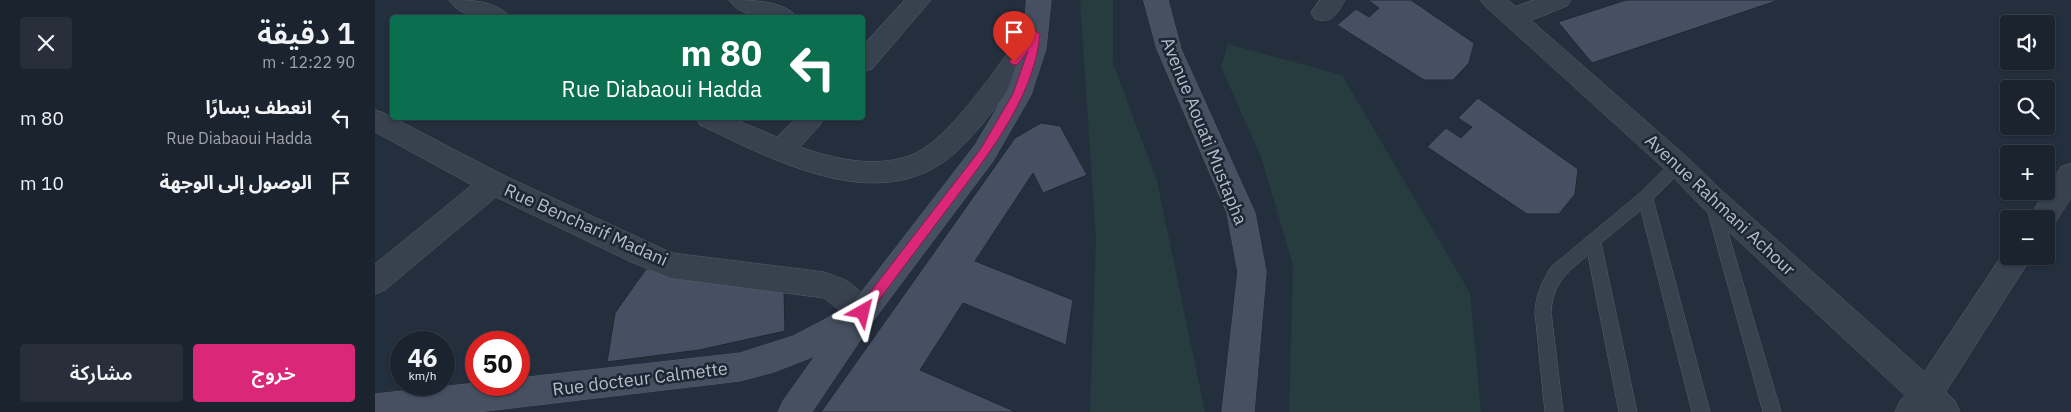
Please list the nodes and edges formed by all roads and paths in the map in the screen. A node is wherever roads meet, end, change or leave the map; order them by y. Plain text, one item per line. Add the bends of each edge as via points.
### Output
1 (461, 0) edge
2 (741, 0) edge
3 (919, 0) edge
4 (1039, 0) edge
5 (1156, 0) edge
6 (1559, 0) edge
7 (1503, 9) edge
8 (492, 15) edge
9 (778, 15) edge
10 (1035, 34) junction
11 (865, 54) edge
12 (375, 120) edge
13 (714, 120) edge
14 (809, 120) edge
15 (781, 150) junction
16 (1678, 165) junction
17 (2071, 175) edge
18 (493, 183) junction
19 (1645, 197) junction
20 (1711, 198) junction
21 (2048, 210) edge
22 (1593, 240) junction
23 (2012, 265) edge
24 (375, 280) edge
25 (863, 312) junction
26 (1927, 406) edge
27 (375, 409) edge
28 (795, 412) edge
29 (1239, 412) edge
30 (1554, 412) edge
31 (1628, 412) edge
32 (1701, 412) edge
33 (1772, 412) edge

1 - 8 street
2 - 9 street
3 - 11 street
4 - 10 main road
5 - 29 main road, Avenue Aouati Mustapha via 1169,49 1241,213 1252,272
6 - 7 street
7 - 16 street, Avenue Rahmani Achour
10 - 15 street via 973,116 943,148 917,166 888,172 853,172 803,160
10 - 25 main road via 1034,49 1018,95 984,153
12 - 18 street, Rue Bencharif Madani
13 - 15 street
14 - 15 street
16 - 19 lane
16 - 20 street, Avenue Rahmani Achour
17 - 21 street
18 - 24 street
18 - 25 street, Rue Bencharif Madani via 670,265 824,285 838,290
19 - 22 lane
19 - 32 lane
20 - 26 street, Avenue Rahmani Achour
20 - 33 lane
22 - 30 lane via 1557,272 1544,297
22 - 31 lane
23 - 26 street
25 - 27 main road, Rue docteur Calmette via 833,333 803,348 740,367
25 - 28 main road

